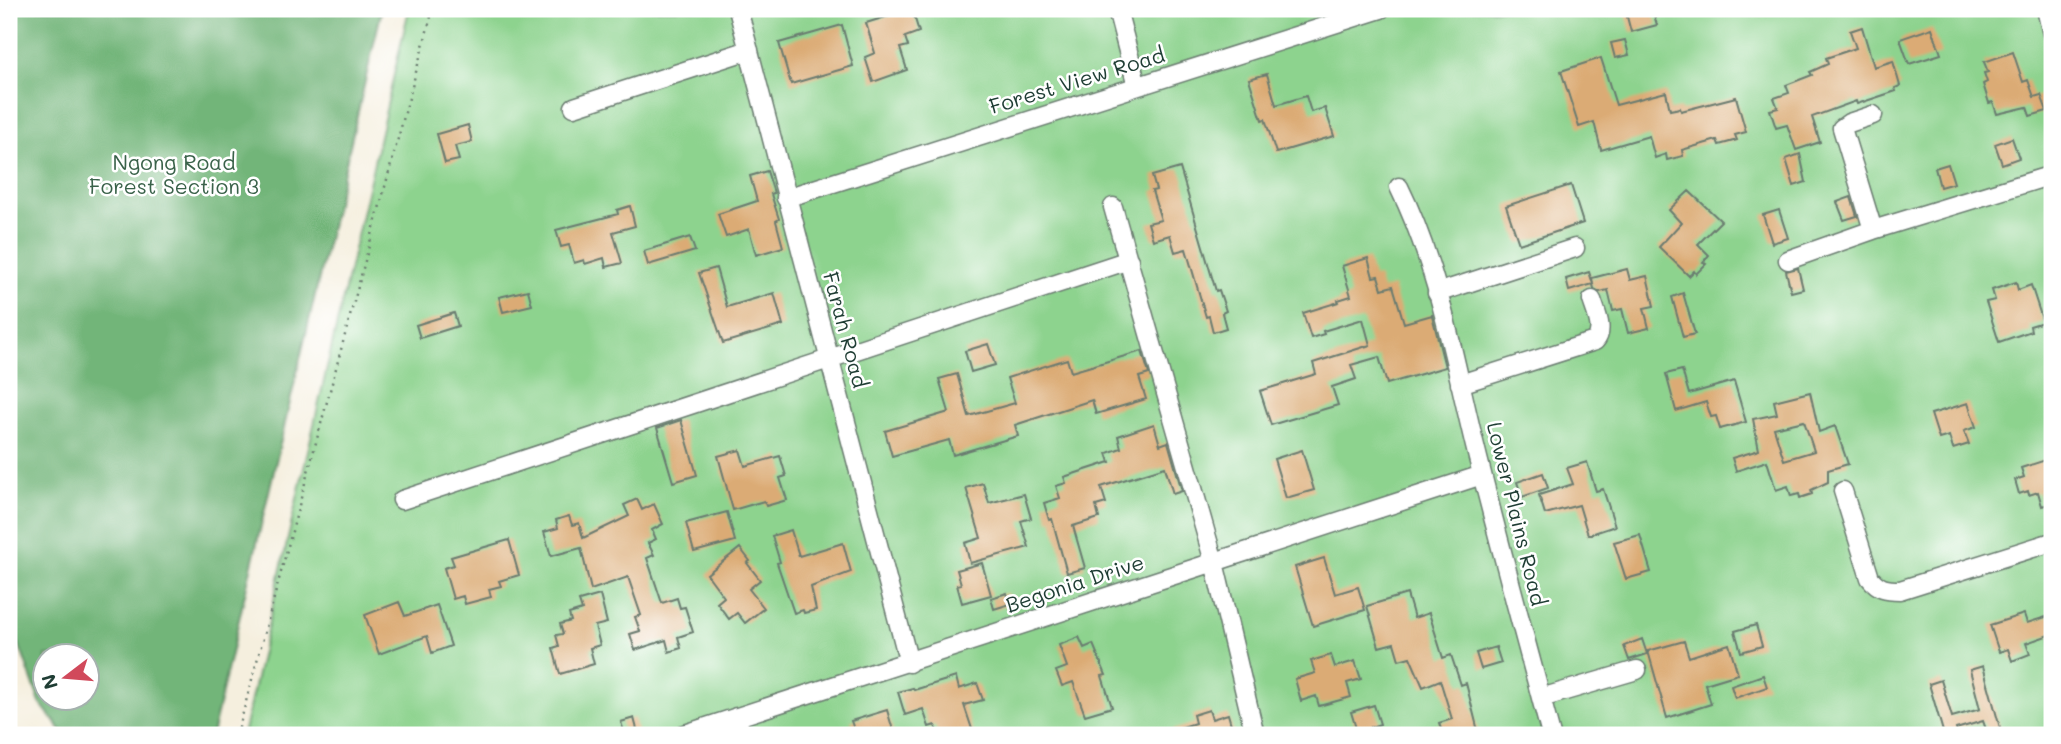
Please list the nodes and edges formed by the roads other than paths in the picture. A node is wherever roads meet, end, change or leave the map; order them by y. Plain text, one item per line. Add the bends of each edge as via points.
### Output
1 (738, 9) edge
2 (1117, 9) edge
3 (1381, 9) edge
4 (2046, 9) edge
5 (2052, 34) edge
6 (749, 50) junction
7 (1137, 86) junction
8 (574, 107) dead end
9 (1873, 115) dead end
10 (2052, 175) edge
11 (1399, 187) dead end
12 (786, 198) junction
13 (1114, 207) dead end
14 (1873, 230) junction
15 (1575, 247) dead end
16 (1129, 260) junction
17 (1788, 260) dead end
18 (1439, 298) junction
19 (1592, 300) dead end
20 (829, 360) junction
21 (1460, 384) junction
22 (1482, 475) junction
23 (1843, 491) dead end
24 (402, 500) dead end
25 (2052, 542) edge
26 (1214, 562) junction
27 (909, 663) junction
28 (1637, 670) dead end
29 (1541, 698) junction
30 (736, 717) junction
31 (682, 735) edge
32 (742, 735) edge
33 (1255, 735) edge
34 (1550, 735) edge

1 - 6 street, Farah Road
2 - 7 street
3 - 7 street, Forest View Road
4 - 5 street
6 - 8 street
6 - 12 street, Farah Road
7 - 12 street, Forest View Road
9 - 14 street via 1842,128
10 - 14 street
11 - 18 street, Lower Plains Road via 1416,222
12 - 20 street, Farah Road
13 - 16 street
14 - 17 street
15 - 18 street
16 - 20 street
16 - 26 street
18 - 21 street, Lower Plains Road
19 - 21 street via 1600,330 1595,341
20 - 24 street
20 - 27 street, Farah Road
21 - 22 street, Lower Plains Road
22 - 26 street, Begonia Drive
22 - 29 street, Lower Plains Road
23 - 25 street via 1870,578 1888,590
26 - 27 street, Begonia Drive
26 - 33 street
27 - 30 street, Begonia Drive
28 - 29 street
29 - 34 street, Lower Plains Road
30 - 31 street, Begonia Drive
30 - 32 street

